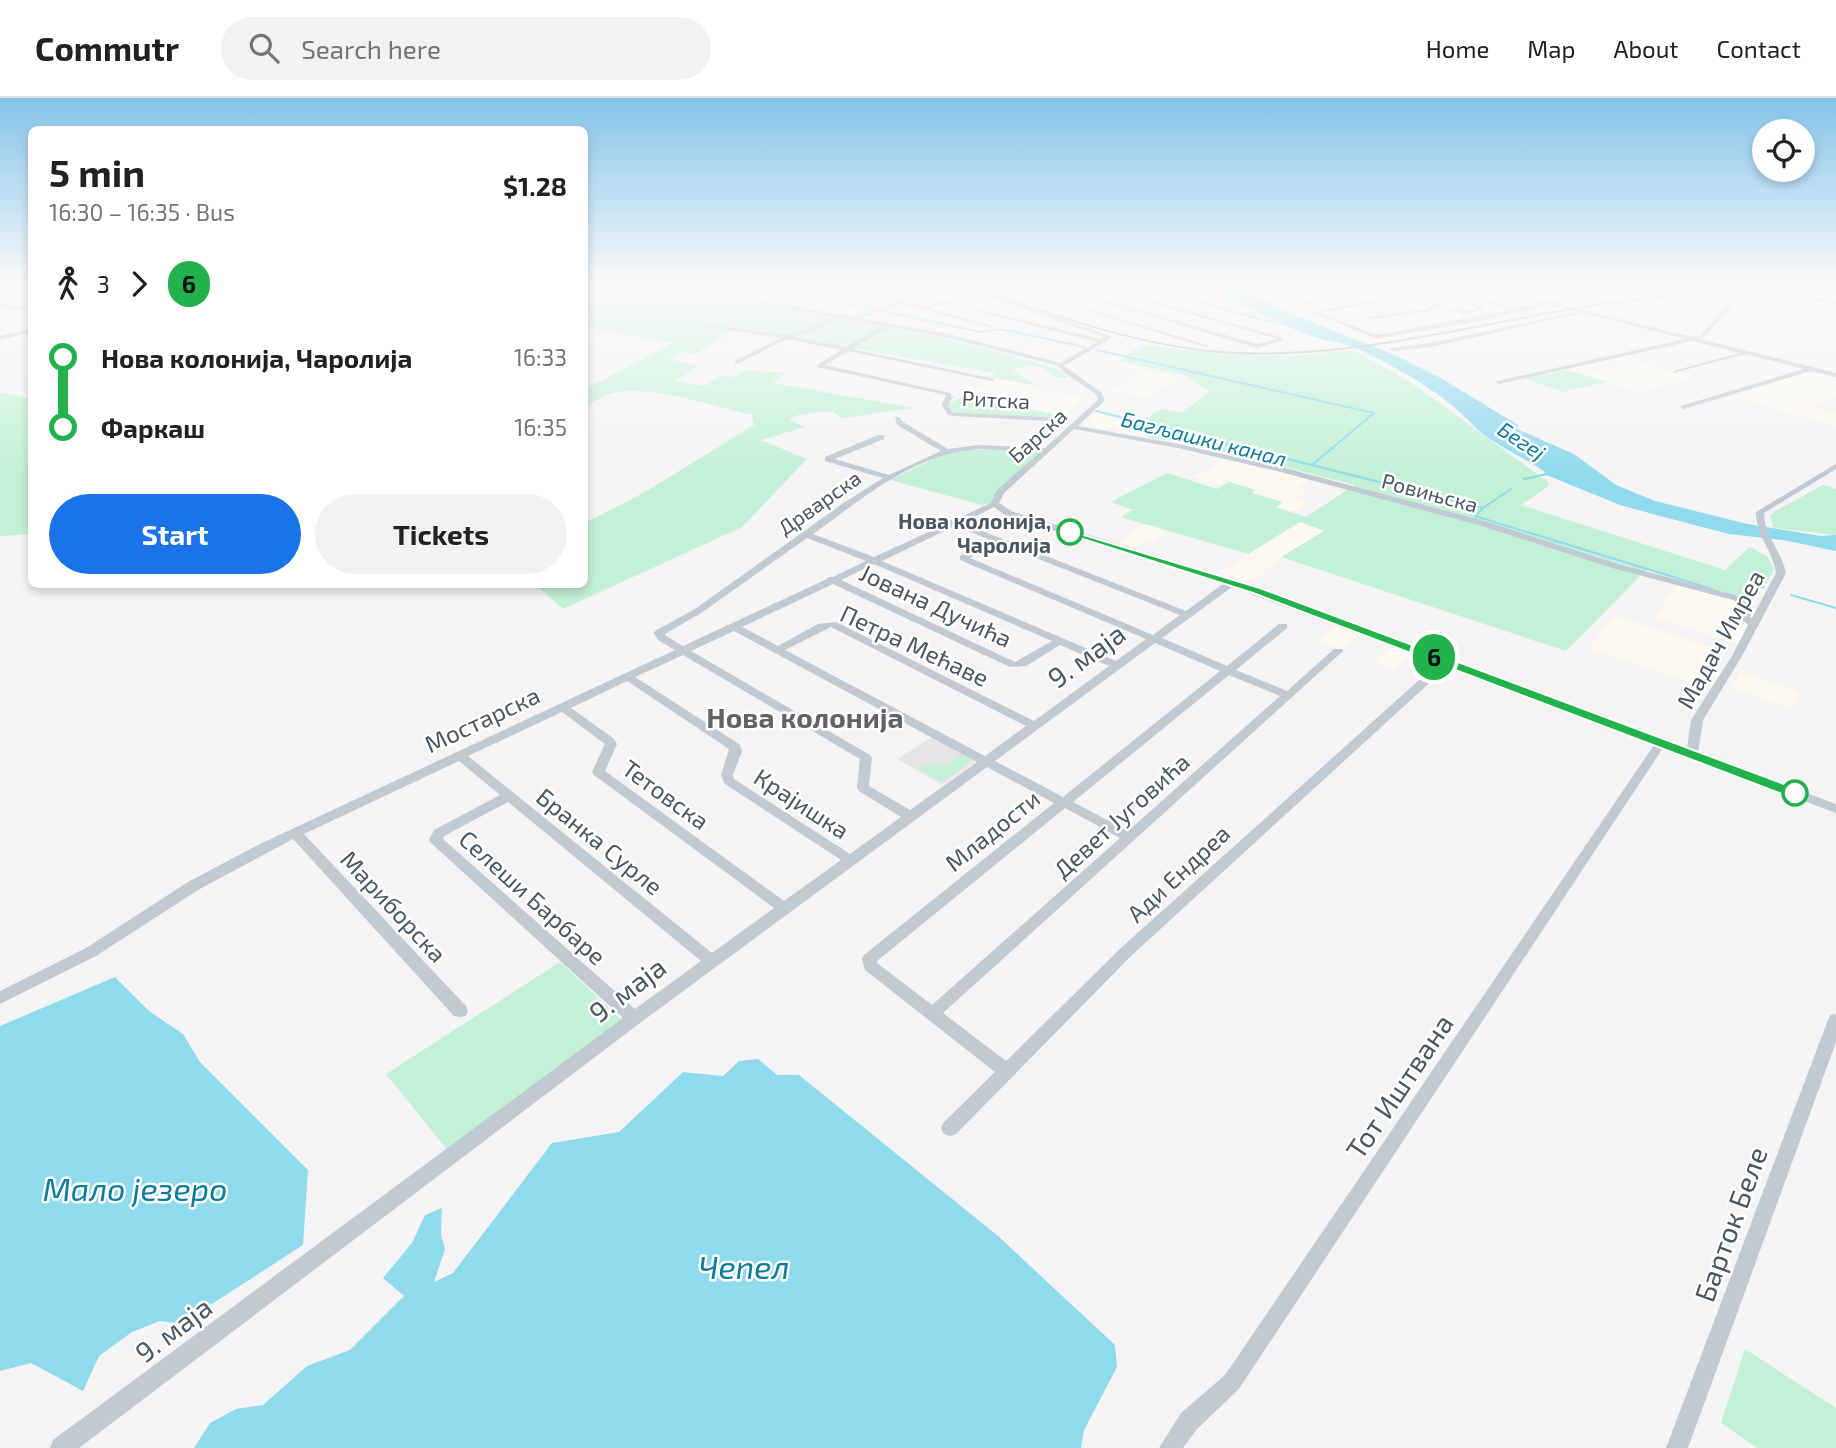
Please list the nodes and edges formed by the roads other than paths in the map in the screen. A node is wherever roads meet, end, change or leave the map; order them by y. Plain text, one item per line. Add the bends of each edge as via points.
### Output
1 (763, 349) edge
2 (845, 349) edge
3 (852, 349) edge
4 (996, 349) edge
5 (1088, 349) edge
6 (1647, 349) edge
7 (1731, 349) edge
8 (1747, 353) junction
9 (737, 362) dead end
10 (1061, 365) junction
11 (1811, 369) junction
12 (1675, 372) dead end
13 (1836, 375) edge
14 (992, 379) dead end
15 (1499, 382) dead end
16 (1684, 407) dead end
17 (897, 418) dead end
18 (1069, 424) junction
19 (881, 437) dead end
20 (1047, 450) junction
21 (947, 451) junction
22 (828, 459) joint
23 (1836, 466) edge
24 (891, 478) junction
25 (995, 504) junction
26 (952, 522) junction
27 (1760, 522) joint
28 (806, 534) junction
29 (995, 539) junction
30 (1771, 545) joint
31 (872, 560) junction
32 (831, 579) junction
33 (1232, 582) junction
34 (1189, 615) junction
35 (1754, 625) junction
36 (733, 626) junction
37 (1283, 626) dead end
38 (1059, 640) junction
39 (1154, 640) junction
40 (682, 650) junction
41 (777, 650) junction
42 (1338, 651) dead end
43 (1446, 662) junction
44 (1118, 666) junction
45 (1228, 670) junction
46 (626, 676) junction
47 (1289, 696) junction
48 (562, 706) junction
49 (1035, 726) junction
50 (1661, 743) junction
51 (459, 755) junction
52 (1692, 755) junction
53 (988, 761) junction
54 (509, 796) junction
55 (1064, 802) junction
56 (1836, 809) edge
57 (911, 817) junction
58 (295, 833) junction
59 (1130, 838) junction
60 (850, 860) junction
61 (784, 908) junction
62 (712, 961) junction
63 (0, 998) edge
64 (460, 1011) dead end
65 (933, 1013) junction
66 (634, 1018) junction
67 (1836, 1020) edge
68 (1006, 1071) junction
69 (950, 1128) dead end
70 (61, 1448) edge
71 (1170, 1448) edge
72 (1677, 1448) edge

1 - 9 street
2 - 18 street, Ритска via 819,366 948,394 945,405 950,414
3 - 14 street
4 - 10 street
5 - 10 street
6 - 15 street
7 - 8 street
8 - 11 street
8 - 12 street
10 - 18 street, Барска via 1102,400
11 - 13 street
11 - 16 street
17 - 21 street
18 - 20 street, Барска
18 - 35 street, Ровињска via 1244,461 1485,524 1615,566 1736,598 1749,608 1745,618
19 - 22 street
20 - 21 street, Дрварска
20 - 25 street, Барска via 1000,492
21 - 24 street, Дрварска
22 - 24 street
23 - 27 street via 1763,509
24 - 28 street, Дрварска
25 - 26 street, Мостарска
25 - 33 street via 1009,513
26 - 29 street
26 - 31 street, Мостарска
27 - 30 street
28 - 31 street
28 - 40 street, Дрварска via 698,611 660,631 659,635
29 - 34 street
29 - 39 street via 963,558
30 - 35 street, Мадач Имреа via 1781,573
31 - 32 street, Мостарска
31 - 38 street
32 - 36 street, Мостарска
32 - 38 street, Јована Дучића via 1014,665
33 - 34 street, 9. маја
33 - 43 street
34 - 39 street, 9. маја
35 - 52 street, Мадач Имреа via 1697,720
36 - 40 street, Мостарска
36 - 41 street
37 - 45 street, Младости
38 - 44 street
39 - 44 street, 9. маја
39 - 45 street
40 - 46 street, Мостарска
40 - 57 street via 866,758 863,788
41 - 49 street, Петра Мећаве via 832,624
41 - 53 street
42 - 47 street, Девет Југовића
43 - 50 street
43 - 68 street, Ади Ендреа via 1127,951
44 - 49 street, 9. маја
45 - 47 street
45 - 55 street, Младости
46 - 48 street, Мостарска
46 - 60 street, Крајишка via 735,747 729,781
47 - 59 street, Девет Југовића
48 - 51 street, Мостарска
48 - 61 street, Тетовска via 611,744 598,772
49 - 53 street, 9. маја
50 - 52 street
50 - 71 street, Тот Иштвана via 1232,1382 1189,1421
51 - 54 street, Бранка Сурле
51 - 58 street, Мостарска
52 - 56 street
53 - 55 street
53 - 57 street, 9. маја
54 - 62 street, Бранка Сурле
54 - 66 street, Селеши Барбаре via 441,832 436,840
55 - 59 street
55 - 65 street, Младости via 869,959 870,966
57 - 60 street, 9. маја
58 - 63 street, Мостарска via 193,886 79,958
58 - 64 street, Мариборска
59 - 65 street, Девет Југовића
60 - 61 street, 9. маја
61 - 62 street, 9. маја
62 - 66 street, 9. маја
65 - 68 street, Младости
66 - 70 street, 9. маја
67 - 72 street, Барток Беле
68 - 69 street, Ади Ендреа

